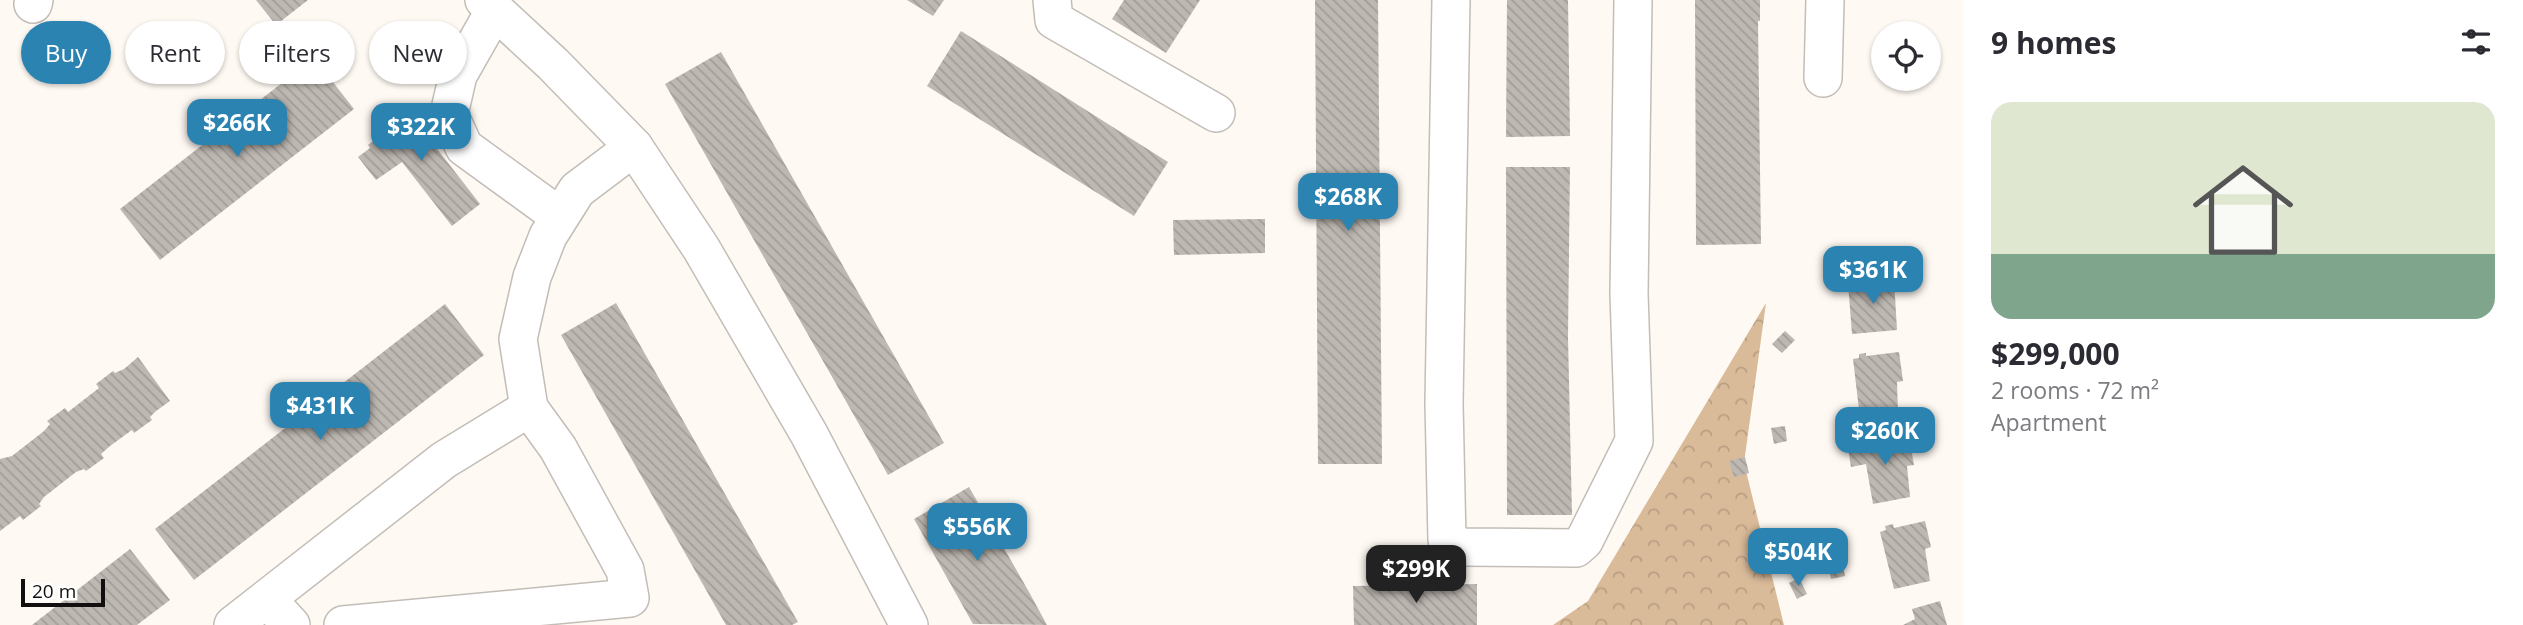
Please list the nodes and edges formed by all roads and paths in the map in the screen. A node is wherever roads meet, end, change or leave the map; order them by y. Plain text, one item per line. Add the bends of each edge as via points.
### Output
1 (1052, 0) edge
2 (1451, 0) edge
3 (1633, 0) edge
4 (1825, 0) edge
5 (490, 5) edge
6 (1824, 78) dead end
7 (1216, 113) dead end
8 (634, 148) junction
9 (559, 216) junction
10 (529, 408) junction
11 (267, 599) junction
12 (233, 625) edge
13 (291, 625) edge
14 (343, 625) edge
15 (909, 625) edge

1 - 7 lane via 1054,20
2 - 3 lane via 1444,403 1447,540 1462,547 1576,548 1584,541 1634,441 1629,294
4 - 6 lane
5 - 8 lane
5 - 9 lane via 458,75 449,114 464,147
8 - 9 lane via 578,190
8 - 15 lane via 701,248 802,423
9 - 10 lane via 532,277 518,339
10 - 11 lane via 444,460
10 - 14 lane via 558,448 625,570 630,598
11 - 12 lane
11 - 13 lane

